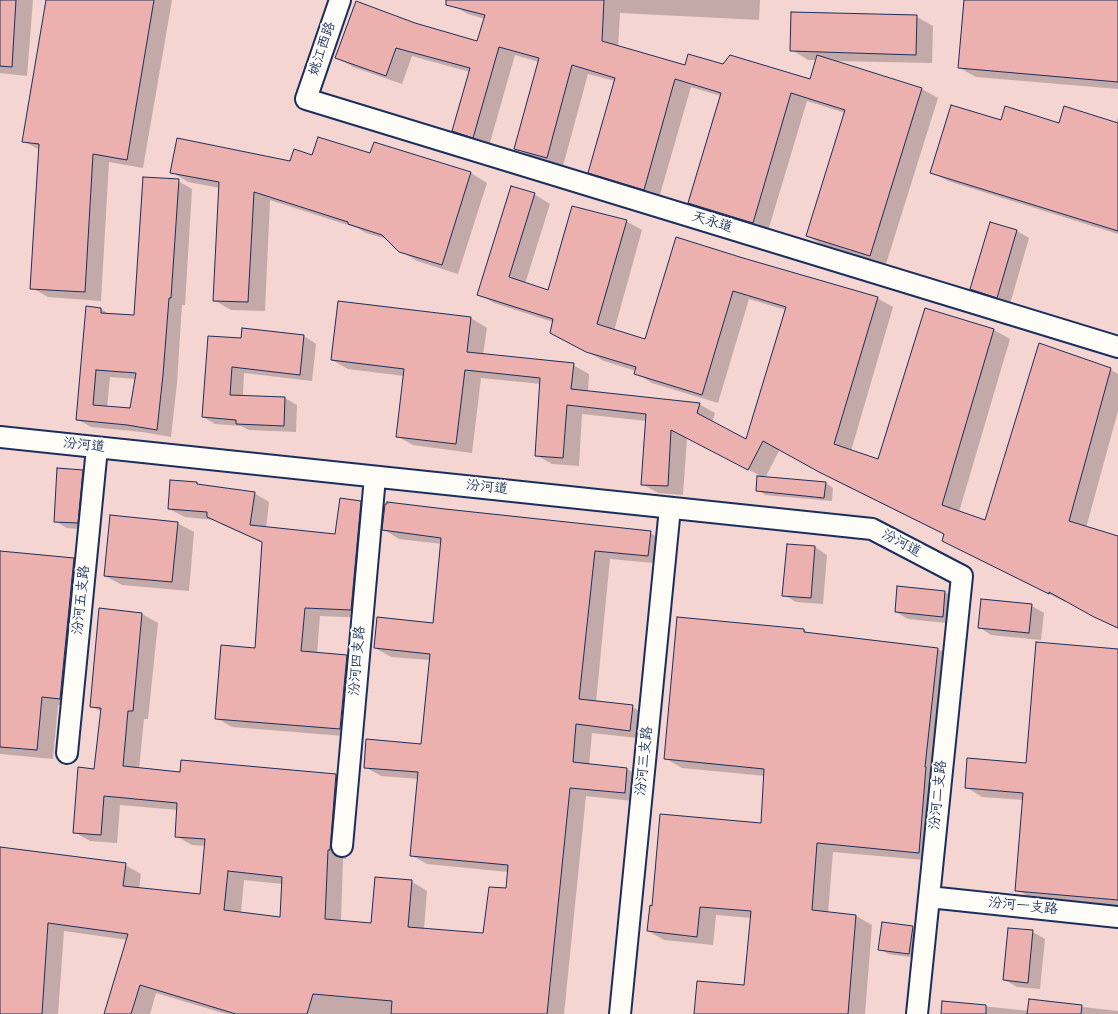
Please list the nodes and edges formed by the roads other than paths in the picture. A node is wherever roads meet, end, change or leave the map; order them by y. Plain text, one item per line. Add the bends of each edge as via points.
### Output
1 (340, 0) edge
2 (306, 99) joint
3 (1118, 347) edge
4 (0, 437) edge
5 (98, 448) junction
6 (375, 477) junction
7 (670, 508) junction
8 (962, 576) joint
9 (67, 753) dead end
10 (342, 846) dead end
11 (929, 897) junction
12 (1118, 917) edge
13 (620, 1014) edge
14 (917, 1014) edge

1 - 2 street, 姚江西路
2 - 3 street, 天永道
4 - 5 street, 汾河道
5 - 6 street, 汾河道
5 - 9 street, 汾河五支路
6 - 7 street, 汾河道
6 - 10 street, 汾河四支路
7 - 8 street, 汾河道 via 872,529
7 - 13 street, 汾河三支路
8 - 11 street, 汾河二支路
11 - 12 street, 汾河一支路
11 - 14 street, 汾河二支路

